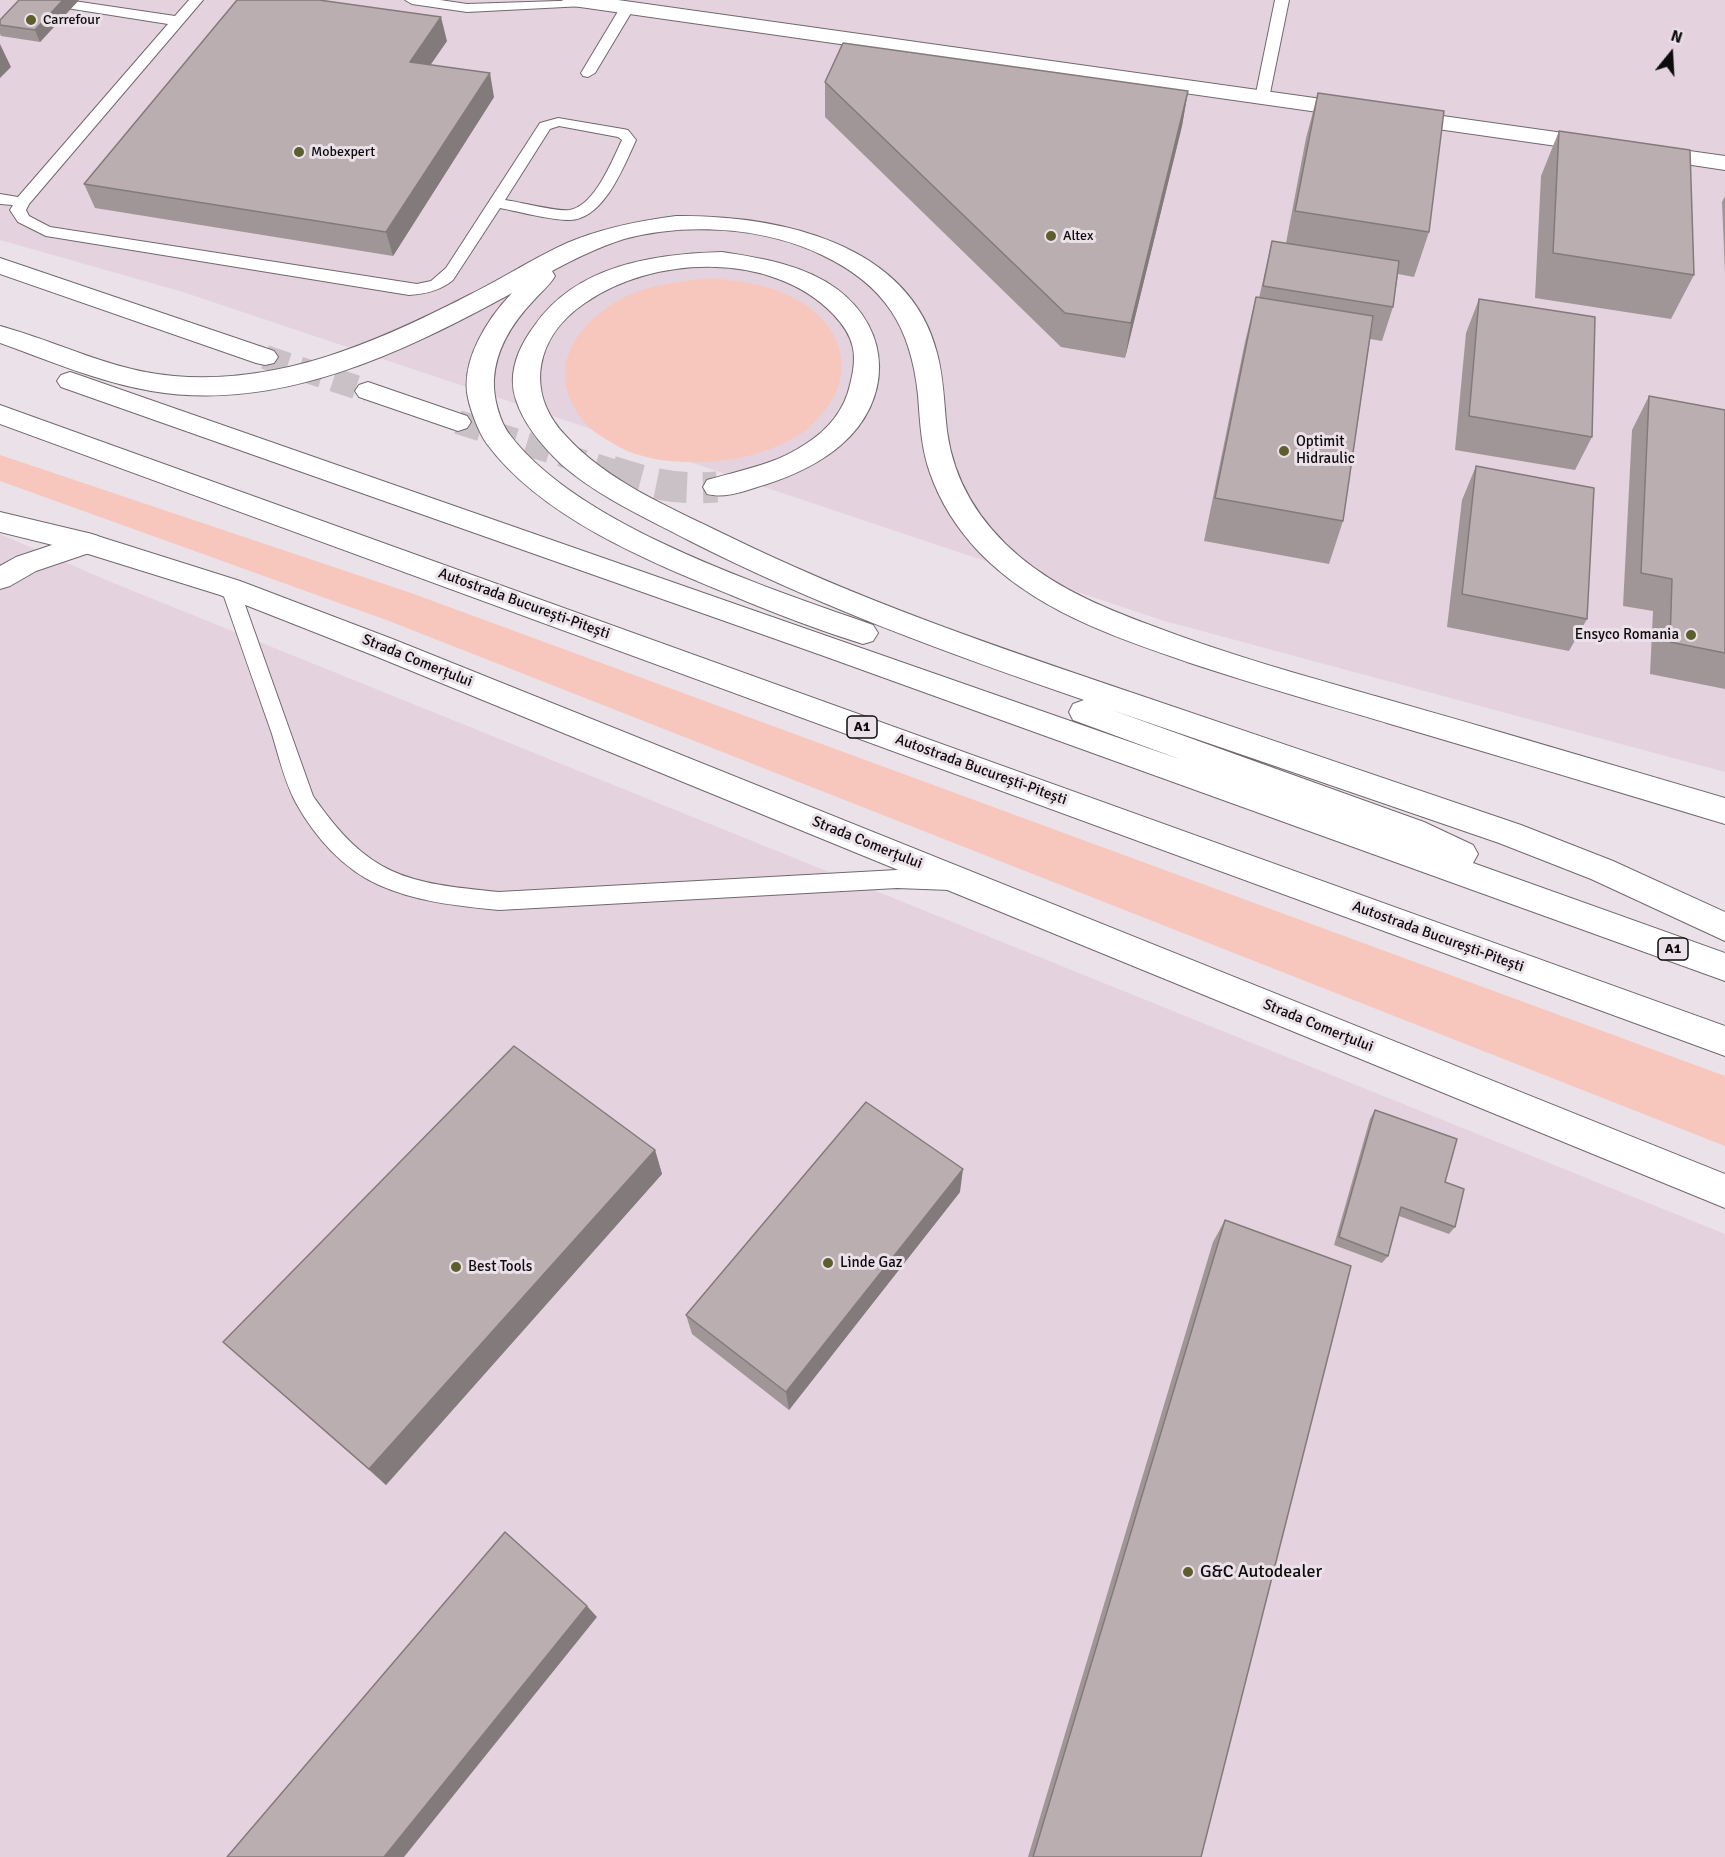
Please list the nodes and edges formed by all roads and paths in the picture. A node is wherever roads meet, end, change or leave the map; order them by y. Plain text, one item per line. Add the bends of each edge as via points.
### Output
1 (41, 0) edge
2 (196, 0) edge
3 (412, 0) edge
4 (1282, 0) edge
5 (578, 1) edge
6 (627, 8) junction
7 (178, 21) junction
8 (588, 73) dead end
9 (1262, 98) junction
10 (1725, 163) edge
11 (0, 199) edge
12 (22, 202) junction
13 (496, 202) junction
14 (574, 249) junction
15 (0, 266) edge
16 (0, 334) edge
17 (0, 357) edge
18 (265, 357) tunnel mouth
19 (368, 391) tunnel mouth
20 (0, 414) edge
21 (458, 422) tunnel mouth
22 (717, 487) tunnel mouth
23 (0, 522) edge
24 (88, 543) junction
25 (0, 579) edge
26 (230, 588) junction
27 (1725, 811) edge
28 (961, 881) junction
29 (1725, 927) edge
30 (1620, 931) junction
31 (1725, 967) edge
32 (1725, 1041) edge
33 (1725, 1191) edge

1 - 7 lane
2 - 7 lane
3 - 5 lane via 467,8
4 - 9 lane
5 - 6 main road
6 - 8 lane
6 - 9 main road
7 - 12 lane
9 - 10 main road
11 - 12 lane
12 - 13 lane via 18,210 24,219 46,231 409,290 432,287 450,275
13 - 13 lane via 545,126 558,123 623,133 629,140 595,203 580,212 570,215
14 - 16 main road via 392,344 334,366 252,384 173,385 129,377
14 - 27 main road via 640,228 710,223 795,237 836,251 869,271 894,293 913,322 925,355 936,448 945,482 965,517 1016,568 1047,589 1085,612 1234,666
14 - 30 main road via 527,290 495,333 482,363 481,397 487,420 505,449 567,501 673,559 739,588 1413,831
15 - 18 main road
17 - 30 main road, A1 via 831,647
19 - 21 main road
20 - 32 main road, Autostrada București-Pitești / A1
22 - 29 main road via 762,477 799,462 825,445 846,423 860,402 868,362 866,341 856,323 821,289 798,277 773,268 724,261 641,267 594,285 574,298 536,343 525,383 531,405 541,424 571,458 688,528 756,563 910,629 1510,834 1602,870
23 - 24 main road, Strada Comerțului
24 - 25 main road via 26,564
24 - 26 main road, Strada Comerțului
26 - 28 main road, Strada Comerțului
26 - 28 lane via 304,799 322,830 350,858 383,878 438,896 499,901 897,879
28 - 33 main road, Strada Comerțului
30 - 31 main road, A1

